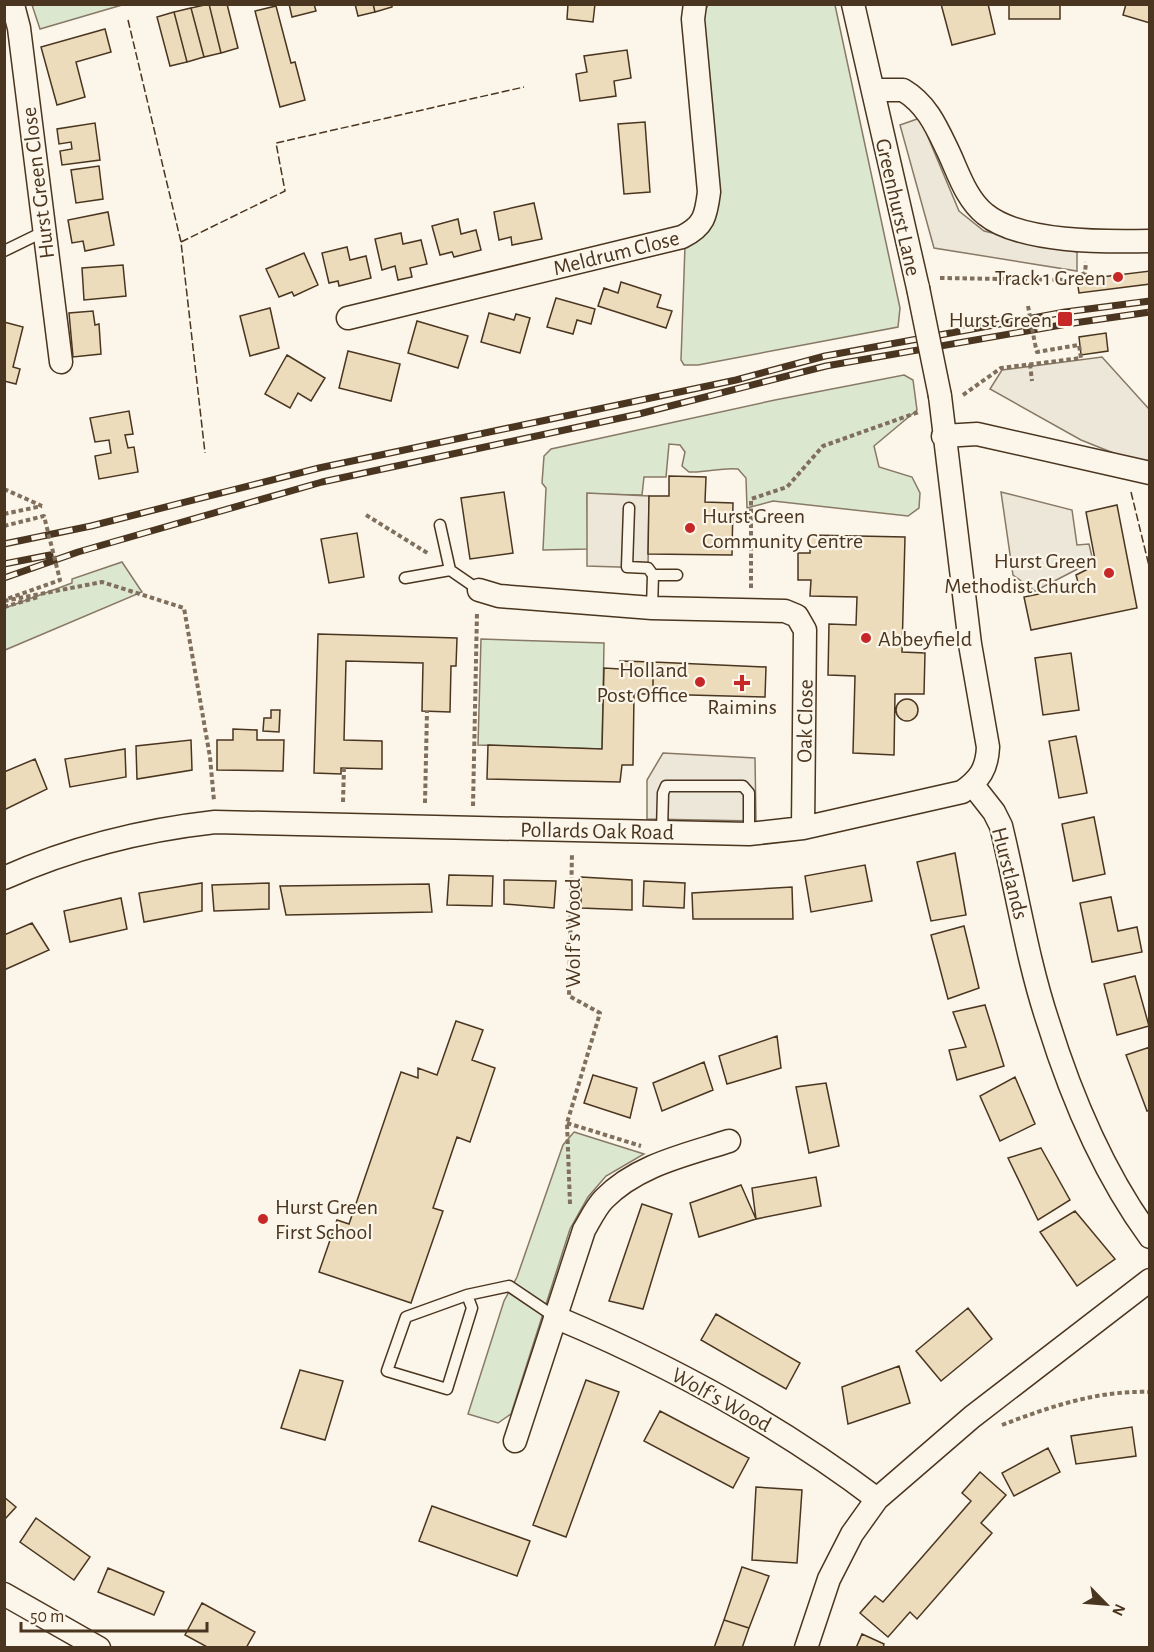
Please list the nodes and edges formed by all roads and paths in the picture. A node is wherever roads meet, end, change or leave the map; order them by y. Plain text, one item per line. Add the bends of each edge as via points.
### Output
1 (695, 4) edge
2 (853, 4) edge
3 (11, 7) edge
4 (873, 90) junction
5 (43, 232) junction
6 (1149, 241) edge
7 (1088, 242) junction
8 (4, 251) edge
9 (917, 283) junction
10 (1028, 306) dead end
11 (348, 318) dead end
12 (61, 362) dead end
13 (1030, 364) junction
14 (1032, 381) dead end
15 (940, 403) junction
16 (944, 436) junction
17 (1149, 473) edge
18 (4, 489) edge
19 (629, 507) dead end
20 (4, 514) edge
21 (366, 515) dead end
22 (440, 525) dead end
23 (4, 526) edge
24 (402, 536) dead end
25 (450, 570) junction
26 (653, 575) junction
27 (677, 575) dead end
28 (405, 578) dead end
29 (59, 590) junction
30 (479, 590) junction
31 (4, 600) edge
32 (4, 607) edge
33 (652, 608) junction
34 (751, 610) junction
35 (427, 711) dead end
36 (344, 768) dead end
37 (972, 784) junction
38 (216, 822) junction
39 (342, 823) junction
40 (424, 826) junction
41 (473, 828) junction
42 (803, 828) junction
43 (572, 830) junction
44 (662, 831) junction
45 (749, 834) junction
46 (4, 878) edge
47 (567, 1123) junction
48 (729, 1141) dead end
49 (660, 1164) junction
50 (1146, 1226) edge
51 (584, 1230) junction
52 (1149, 1280) edge
53 (467, 1295) junction
54 (555, 1317) junction
55 (1149, 1392) edge
56 (972, 1417) junction
57 (514, 1441) dead end
58 (877, 1499) junction
59 (4, 1594) edge
60 (99, 1647) edge
61 (806, 1647) edge

1 - 11 street, Meldrum Close via 693,19 709,192 706,215 696,230 682,237
2 - 4 street, Greenhurst Lane
3 - 5 street, Hurst Green Close via 19,28
4 - 7 street via 903,90 928,112 973,202 985,215 1025,231
4 - 9 street, Greenhurst Lane
5 - 8 lane
5 - 12 street, Hurst Green Close
6 - 7 street
7 - 9 path via 1085,273 1070,280
9 - 15 street, Greenhurst Lane, bridge
10 - 13 path, bridge via 1037,352 1079,345 1081,358
13 - 14 path
13 - 15 path via 1001,368
15 - 16 street
15 - 34 path via 823,446 787,487 751,499
16 - 17 street via 977,434
16 - 37 street via 970,644 988,747 987,763
18 - 20 path via 42,506
19 - 26 lane via 627,567 648,568
21 - 24 path
22 - 25 lane
23 - 31 path, bridge via 44,516 60,580
25 - 28 lane
25 - 30 lane
26 - 27 lane
26 - 33 lane
29 - 31 path, bridge
29 - 32 path
29 - 38 path via 102,582 184,608 210,757
30 - 33 street via 500,596
30 - 41 path
33 - 34 street
34 - 42 street, Oak Close via 785,611 797,616 805,630
35 - 40 path
36 - 39 path
37 - 42 street, Pollards Oak Road via 950,797
37 - 50 street, Hurstlands via 1001,826 1047,1022 1078,1102 1113,1177
38 - 39 street, Pollards Oak Road
38 - 46 street, Pollards Oak Road via 174,826 99,844
39 - 40 street, Pollards Oak Road
40 - 41 street, Pollards Oak Road
41 - 43 street, Pollards Oak Road
42 - 45 street, Pollards Oak Road
43 - 44 street, Pollards Oak Road
43 - 47 path, Wolf's Wood via 569,996 600,1013
44 - 45 street, Pollards Oak Road
44 - 45 lane via 666,786 743,786 749,793
47 - 49 path via 653,1150
47 - 51 path, Wolf's Wood via 571,1214
48 - 49 street
49 - 51 street via 625,1180 602,1200
51 - 54 street
52 - 56 street
53 - 53 lane via 406,1317 387,1371 447,1389 472,1308
53 - 54 lane via 508,1286
54 - 57 street
54 - 58 street, Wolf's Wood via 619,1344 735,1404
55 - 56 path via 1062,1402 995,1428
56 - 58 street
58 - 61 street via 852,1534 829,1579
59 - 60 street

